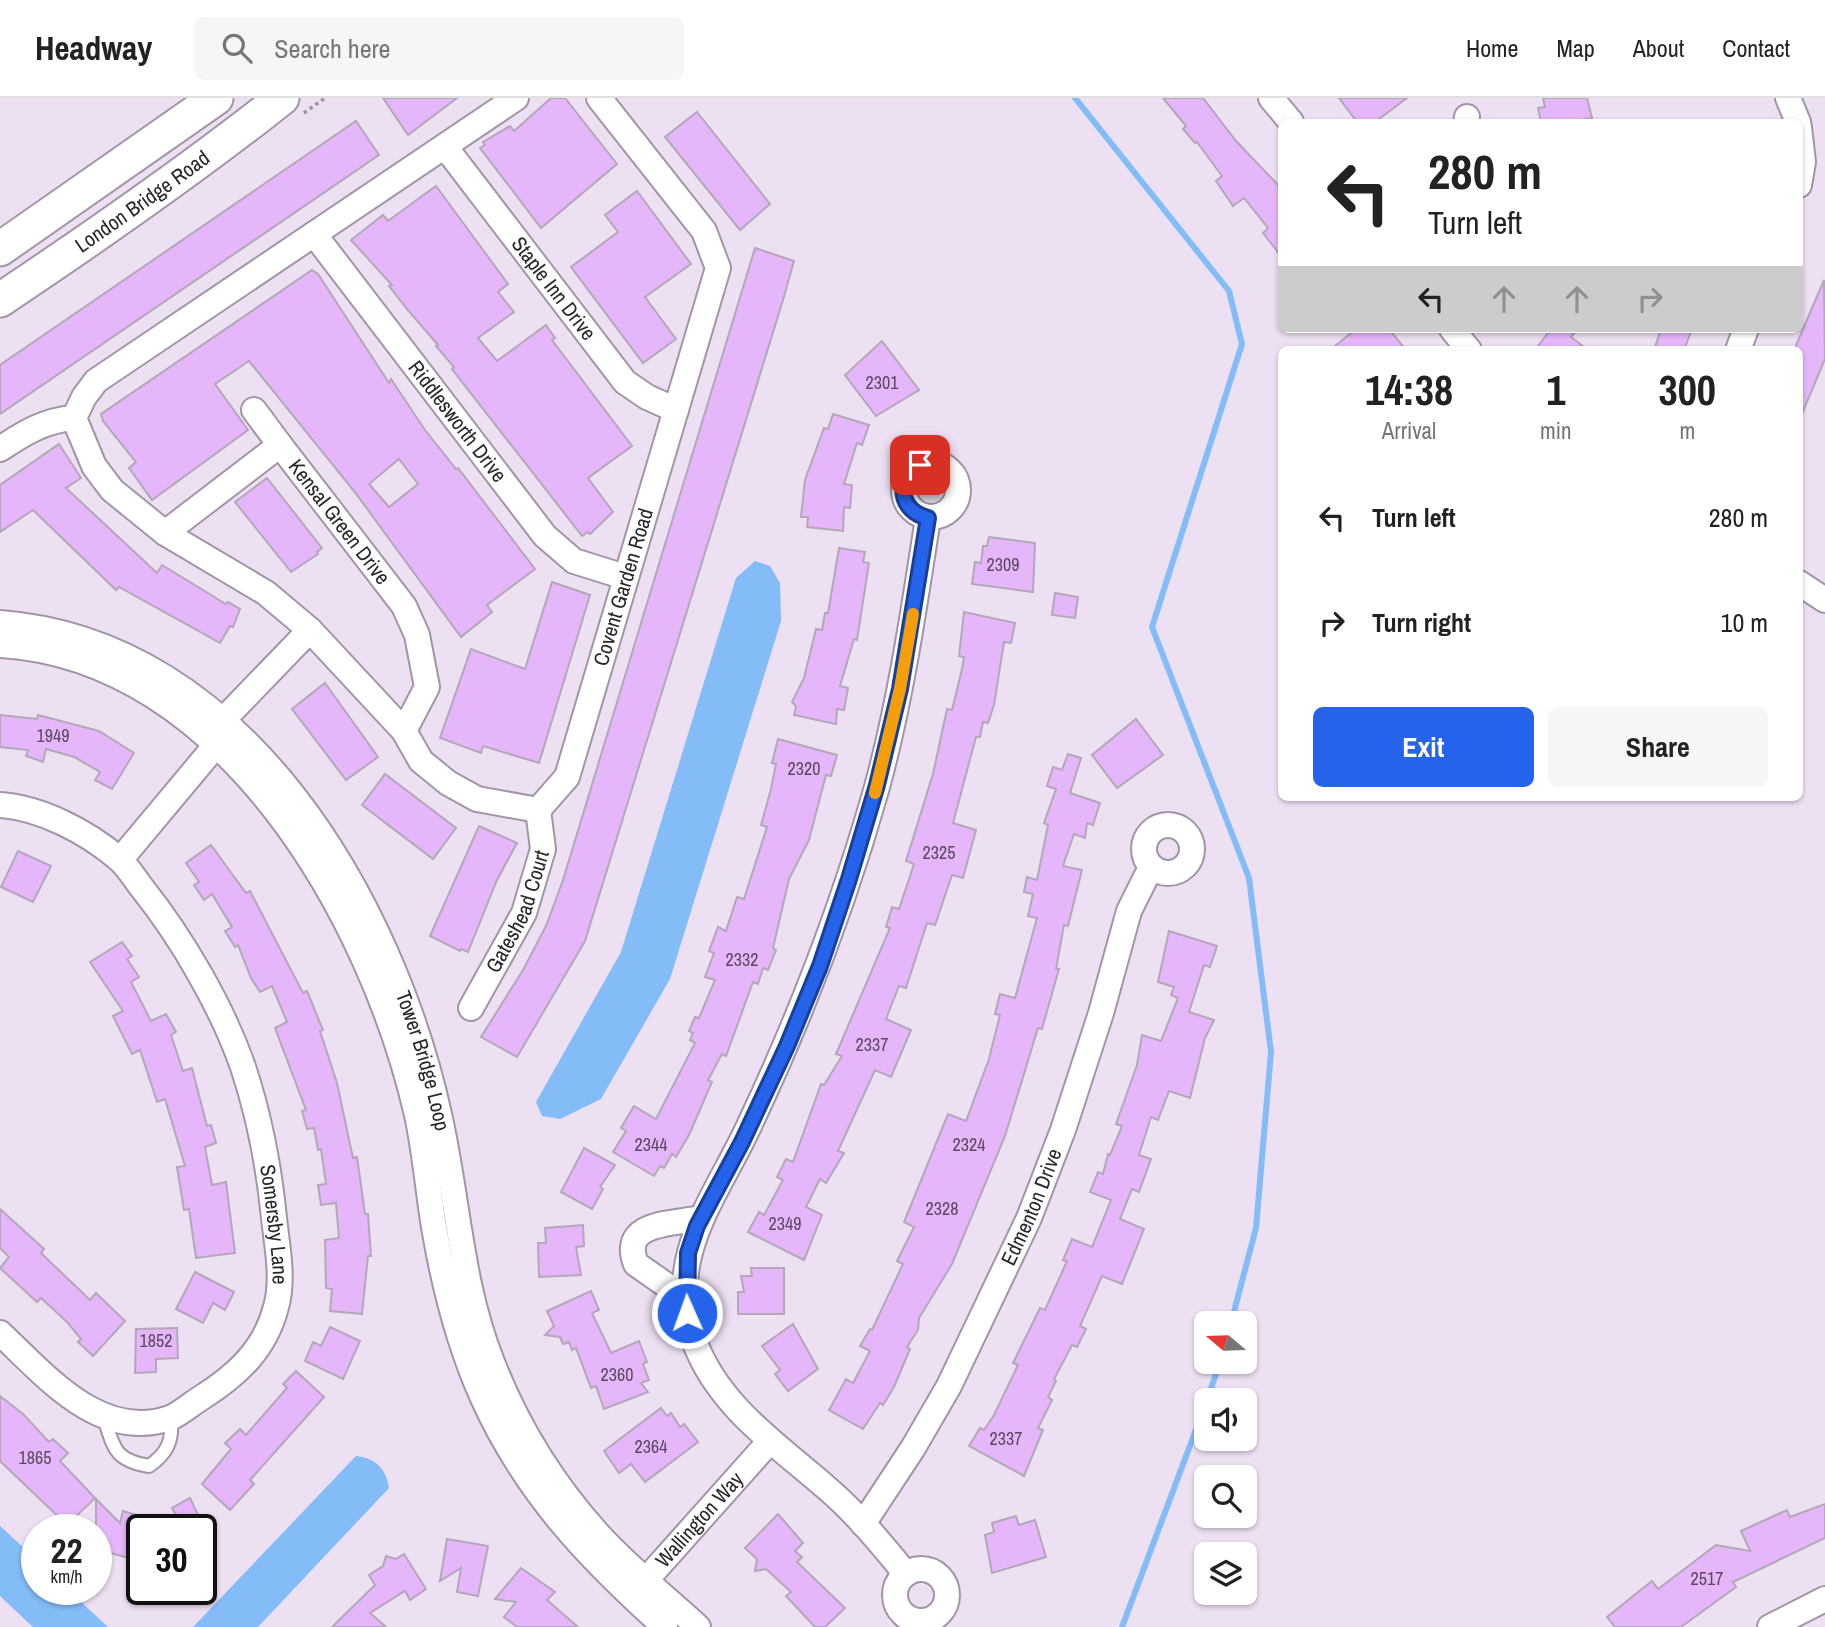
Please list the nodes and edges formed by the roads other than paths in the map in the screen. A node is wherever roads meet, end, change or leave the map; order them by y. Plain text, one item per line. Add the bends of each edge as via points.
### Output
1 (216, 98) edge
2 (282, 98) edge
3 (516, 98) edge
4 (599, 98) edge
5 (1271, 98) edge
6 (1788, 98) edge
7 (1288, 119) edge
8 (1796, 119) edge
9 (446, 148) junction
10 (314, 234) junction
11 (0, 249) edge
12 (0, 300) edge
13 (254, 410) dead end
14 (676, 410) junction
15 (74, 418) junction
16 (280, 445) junction
17 (0, 449) edge
18 (928, 518) dead end
19 (165, 533) junction
20 (625, 578) junction
21 (1803, 586) edge
22 (1825, 600) edge
23 (0, 623) edge
24 (310, 630) junction
25 (0, 645) edge
26 (224, 719) junction
27 (404, 731) junction
28 (216, 745) junction
29 (0, 805) edge
30 (538, 810) junction
31 (120, 860) junction
32 (1151, 867) dead end
33 (471, 1007) dead end
34 (701, 1218) junction
35 (686, 1299) junction
36 (0, 1333) edge
37 (104, 1418) junction
38 (171, 1418) junction
39 (770, 1441) junction
40 (863, 1524) junction
41 (906, 1574) dead end
42 (639, 1588) junction
43 (1825, 1599) edge
44 (664, 1627) edge
45 (698, 1627) edge
46 (1770, 1627) edge

1 - 11 main road, London Bridge Road
2 - 12 main road, London Bridge Road via 113,224
3 - 9 street
4 - 14 street, Covent Garden Road via 704,231 718,268
5 - 7 street
6 - 8 street
9 - 10 street
9 - 14 street, Staple Inn Drive via 625,382
10 - 15 street via 96,381
10 - 20 street, Riddlesworth Drive via 545,537 574,561
13 - 16 street
14 - 20 street, Covent Garden Road
15 - 17 street via 37,426
15 - 19 street via 94,466 112,490
16 - 19 street, Kensal Green Drive
16 - 27 street, Kensal Green Drive via 404,606 417,635 427,687
18 - 34 street via 900,689 849,879 787,1046
19 - 24 street via 266,593
20 - 30 street, Covent Garden Road via 566,777
21 - 22 street
23 - 26 street, Tower Bridge Loop via 73,636 126,656 186,689
24 - 26 street
24 - 27 street
25 - 28 street, Tower Bridge Loop via 72,658 131,682 178,710
26 - 28 street
26 - 42 street, Tower Bridge Loop via 303,811 346,876 389,959 415,1026 439,1113 458,1235 492,1362 513,1410 562,1490
27 - 30 street via 421,761 448,783 477,799
28 - 31 street
28 - 42 street, Tower Bridge Loop via 306,855 355,941 379,998 416,1114 453,1318 502,1436 544,1504 590,1558
29 - 31 street, Somersby Lane via 19,806 61,822
30 - 33 street, Gateshead Court via 543,849 524,913
31 - 38 street, Somersby Lane via 194,963 243,1067 269,1170 279,1263 277,1306 261,1344 235,1377
32 - 40 street, Edmenton Drive via 1129,911 1097,1026 1029,1218 949,1386
34 - 35 street via 688,1253
34 - 35 street via 650,1226 632,1247 636,1264
35 - 39 street via 694,1340 705,1365 740,1412
36 - 37 street, Somersby Lane via 56,1386
37 - 38 street, Somersby Lane via 138,1423
37 - 38 lane via 115,1451 128,1463 149,1466 162,1457 172,1437
39 - 40 street
39 - 42 street, Wallington Way
40 - 41 street
42 - 44 street, Tower Bridge Loop
42 - 45 street, Tower Bridge Loop
43 - 46 street

